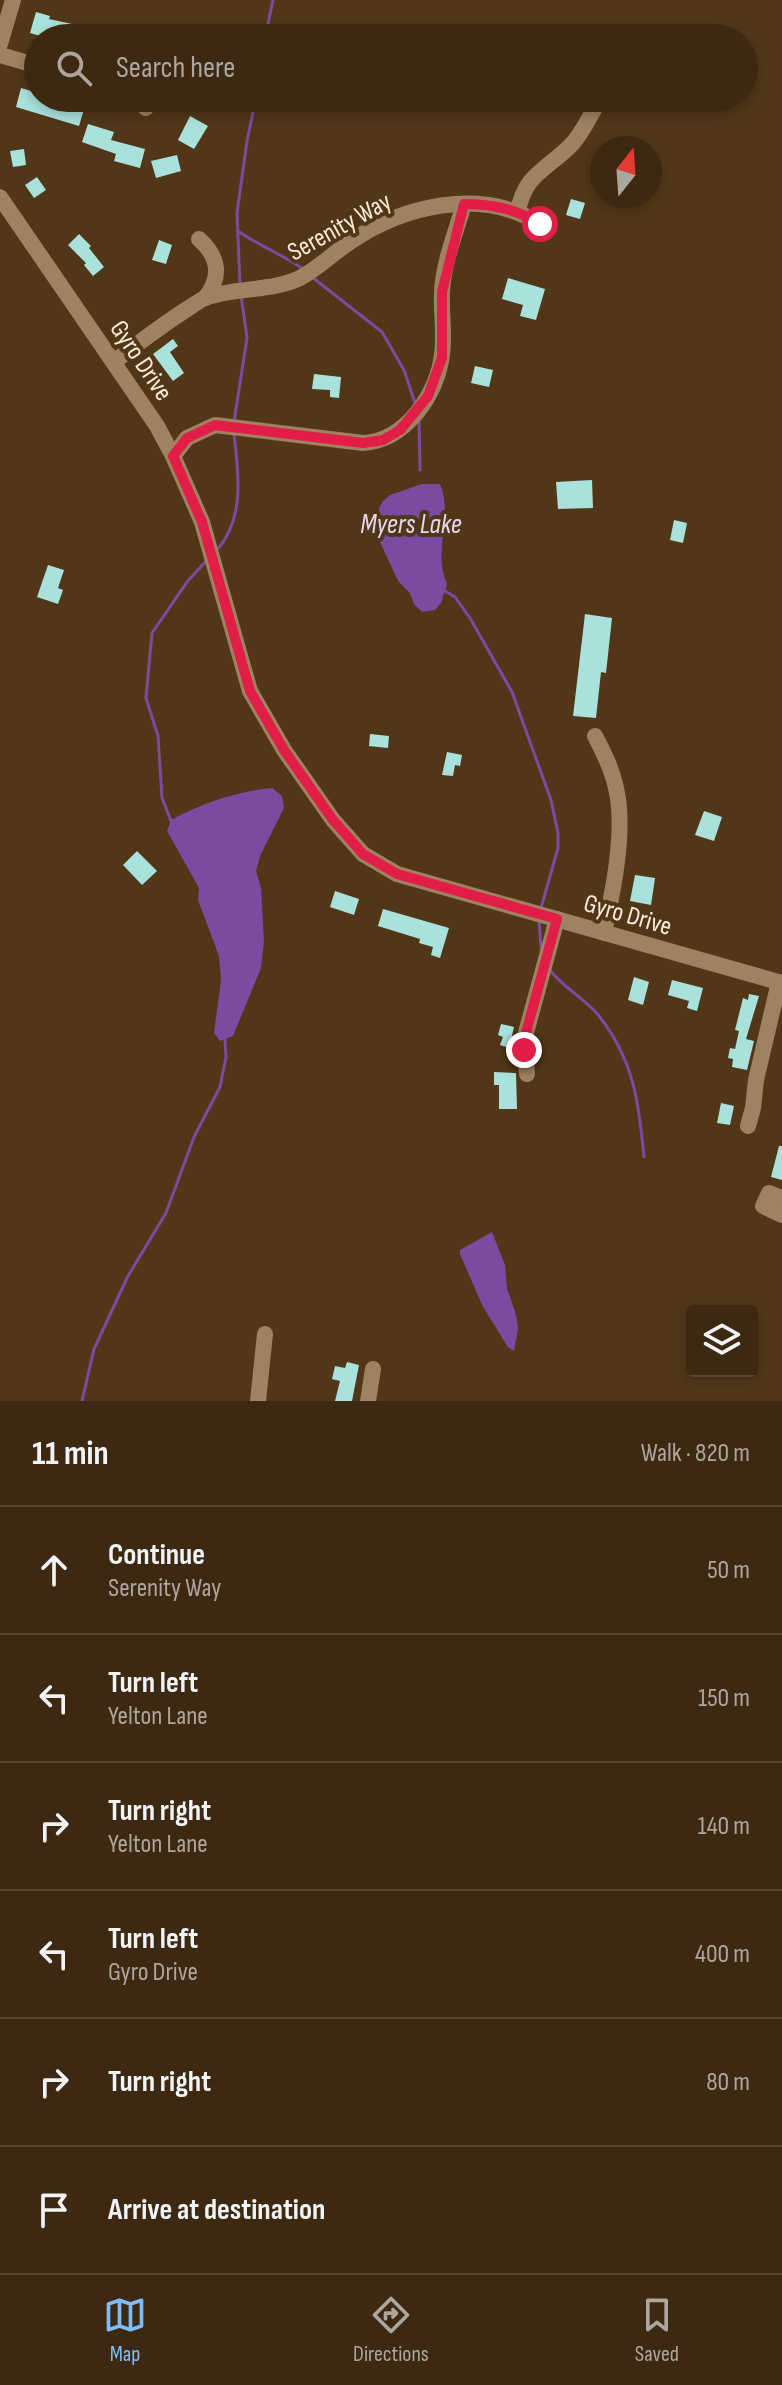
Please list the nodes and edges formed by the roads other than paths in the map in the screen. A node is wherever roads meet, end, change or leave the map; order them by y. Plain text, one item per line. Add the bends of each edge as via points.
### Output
1 (13, 0) edge
2 (0, 44) edge
3 (0, 55) edge
4 (24, 62) edge
5 (592, 112) edge
6 (0, 197) edge
7 (464, 204) junction
8 (518, 212) junction
9 (540, 224) dead end
10 (199, 239) dead end
11 (205, 298) junction
12 (115, 361) junction
13 (173, 456) junction
14 (595, 736) dead end
15 (557, 919) junction
16 (604, 933) junction
17 (781, 982) edge
18 (527, 1074) dead end
19 (748, 1126) dead end
20 (782, 1198) edge
21 (782, 1215) edge
22 (265, 1334) dead end
23 (373, 1369) dead end
24 (258, 1401) edge
25 (368, 1401) edge

1 - 2 street
3 - 4 street
5 - 8 street via 574,142 529,181
6 - 12 street, Gyro Drive
7 - 8 street, Serenity Way
7 - 11 street, Serenity Way via 402,216 352,241 299,279
7 - 13 street via 442,292 442,358 428,396 400,430 363,443 215,425 187,438
8 - 9 street, Serenity Way
10 - 11 street via 217,265 214,287
11 - 12 street, Serenity Way
12 - 13 street, Gyro Drive
13 - 15 street, Gyro Drive via 202,522 250,691 333,820 363,854 397,874
14 - 16 street via 610,766 619,805
15 - 16 street, Gyro Drive
15 - 18 street via 524,1040
16 - 17 street, Gyro Drive
17 - 19 street
20 - 21 street via 769,1193 763,1206
22 - 24 street
23 - 25 street

